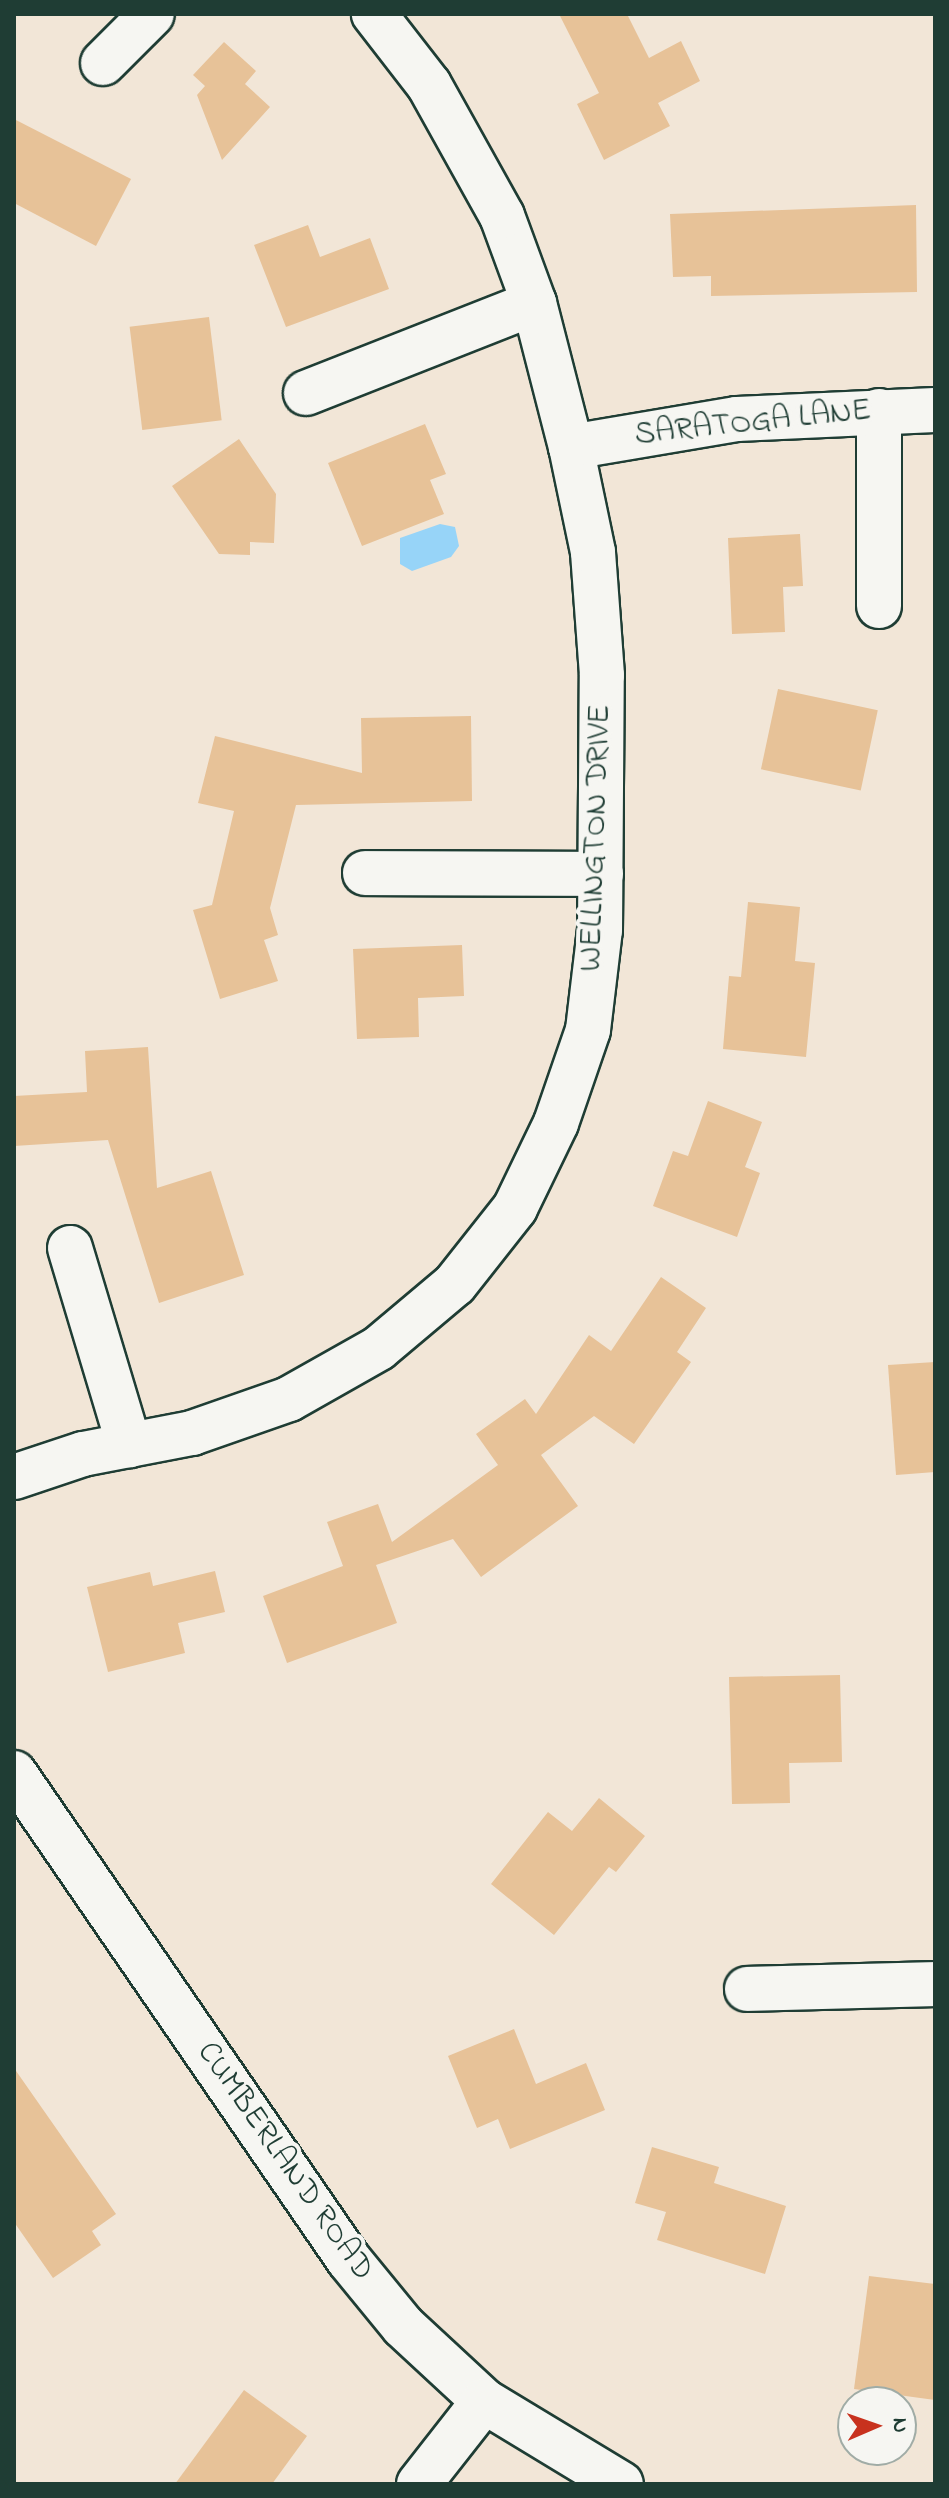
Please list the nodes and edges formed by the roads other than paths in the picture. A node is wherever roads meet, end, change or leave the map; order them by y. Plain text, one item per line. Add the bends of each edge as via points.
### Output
1 (152, 14) edge
2 (374, 14) edge
3 (103, 63) dead end
4 (534, 303) junction
5 (306, 393) dead end
6 (935, 410) edge
7 (879, 411) junction
8 (571, 447) junction
9 (879, 606) dead end
10 (365, 873) dead end
11 (601, 874) junction
12 (70, 1248) dead end
13 (129, 1445) junction
14 (14, 1477) edge
15 (14, 1773) edge
16 (935, 1984) edge
17 (747, 1989) dead end
18 (484, 2401) junction
19 (419, 2484) edge
20 (621, 2484) edge

1 - 3 street
2 - 4 street, WELLINGTON DRIVE via 468,147
4 - 5 street
4 - 8 street, WELLINGTON DRIVE
6 - 7 street, SARATOGA LANE
7 - 8 street, SARATOGA LANE via 737,419
7 - 9 street
8 - 11 street, WELLINGTON DRIVE via 594,568
10 - 11 street
11 - 13 street, WELLINGTON DRIVE via 588,1030 556,1123 515,1208 455,1284 379,1348 289,1399 192,1433
12 - 13 street
13 - 14 street, WELLINGTON DRIVE
15 - 18 street, CUMBERLAND ROAD via 349,2260 403,2326
16 - 17 street
18 - 19 street
18 - 20 street, CUMBERLAND ROAD

